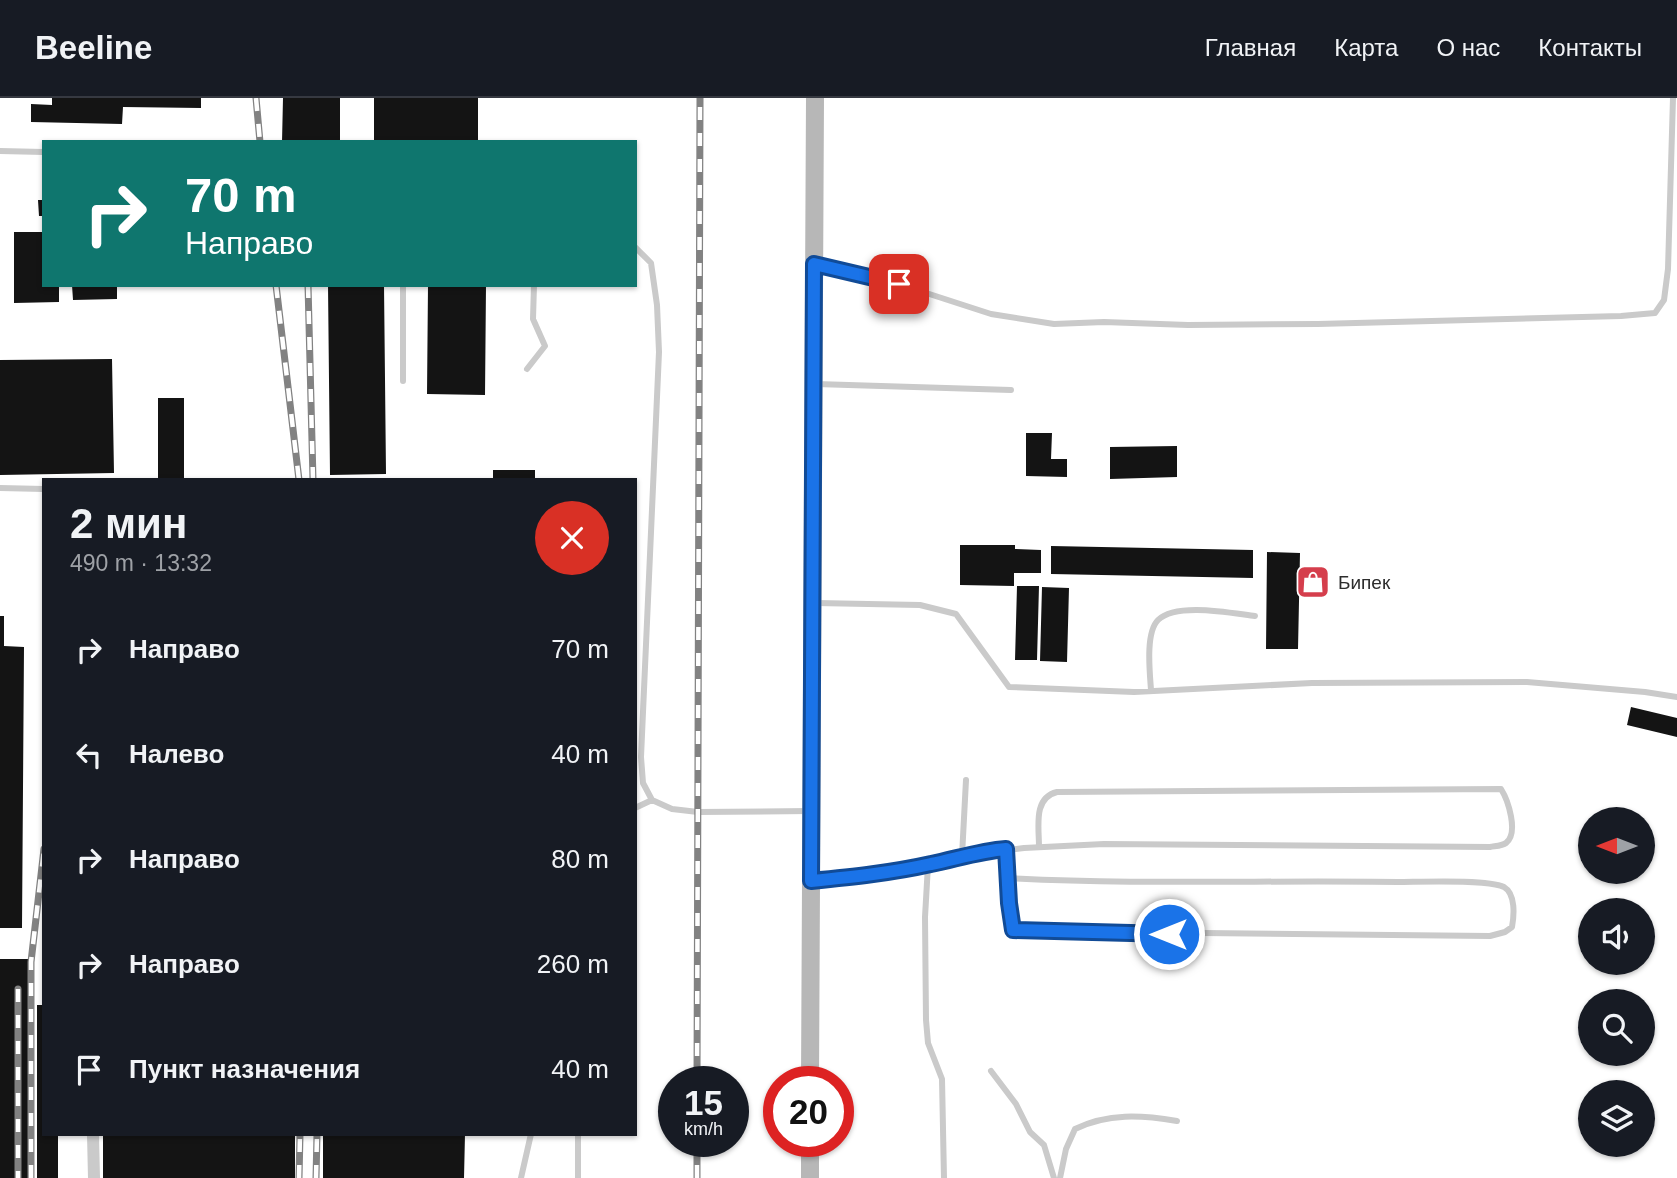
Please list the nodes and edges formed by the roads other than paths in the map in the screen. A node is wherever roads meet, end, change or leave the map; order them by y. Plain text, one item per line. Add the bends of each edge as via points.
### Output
1 (815, 98) edge
2 (1673, 98) edge
3 (0, 151) edge
4 (42, 152) edge
5 (637, 249) edge
6 (814, 264) junction
7 (403, 287) edge
8 (534, 287) edge
9 (527, 369) dead end
10 (403, 381) dead end
11 (814, 384) junction
12 (1011, 390) dead end
13 (0, 488) edge
14 (42, 489) edge
15 (813, 603) junction
16 (1255, 616) dead end
17 (1151, 690) junction
18 (1677, 697) edge
19 (967, 780) dead end
20 (652, 800) junction
21 (637, 807) edge
22 (812, 811) junction
23 (1040, 847) junction
24 (1006, 849) junction
25 (962, 856) junction
26 (928, 865) junction
27 (1007, 877) junction
28 (811, 881) junction
29 (810, 1066) edge
30 (991, 1071) dead end
31 (1177, 1121) dead end
32 (93, 1136) edge
33 (531, 1136) edge
34 (578, 1136) edge
35 (810, 1157) edge
36 (94, 1178) edge
37 (521, 1178) edge
38 (578, 1178) edge
39 (810, 1178) edge
40 (944, 1178) edge
41 (1054, 1178) edge
42 (1060, 1178) edge

1 - 6 main road
2 - 6 lane via 1668,269 1664,300 1655,313 1318,324 1054,324 990,314 880,278
3 - 4 lane
5 - 20 lane via 651,263 659,352 640,757 643,783
6 - 11 main road
7 - 10 lane
8 - 9 lane via 533,320 545,346
11 - 12 lane
11 - 15 main road
13 - 14 lane
15 - 17 lane via 920,605 956,614 1009,687
15 - 22 main road
16 - 17 lane via 1189,610 1157,621 1149,660
17 - 18 lane via 1312,683 1527,682
19 - 25 lane
20 - 21 lane
20 - 22 lane via 672,809 698,811
22 - 28 main road
23 - 23 lane via 1490,847 1510,838 1510,806 1501,789 1057,792 1047,794 1041,803
23 - 24 lane
24 - 25 lane
24 - 27 lane
25 - 26 lane
26 - 28 lane
26 - 40 lane via 926,1020 928,1043 942,1079
27 - 27 lane via 1013,930 1031,932 1490,936 1505,932 1513,920 1513,901 1504,887 1471,882 1089,882
28 - 29 main road
30 - 41 lane via 1030,1132 1044,1145
31 - 42 lane via 1144,1115 1107,1117 1075,1129
32 - 36 street
33 - 37 lane
34 - 38 lane
35 - 39 main road

